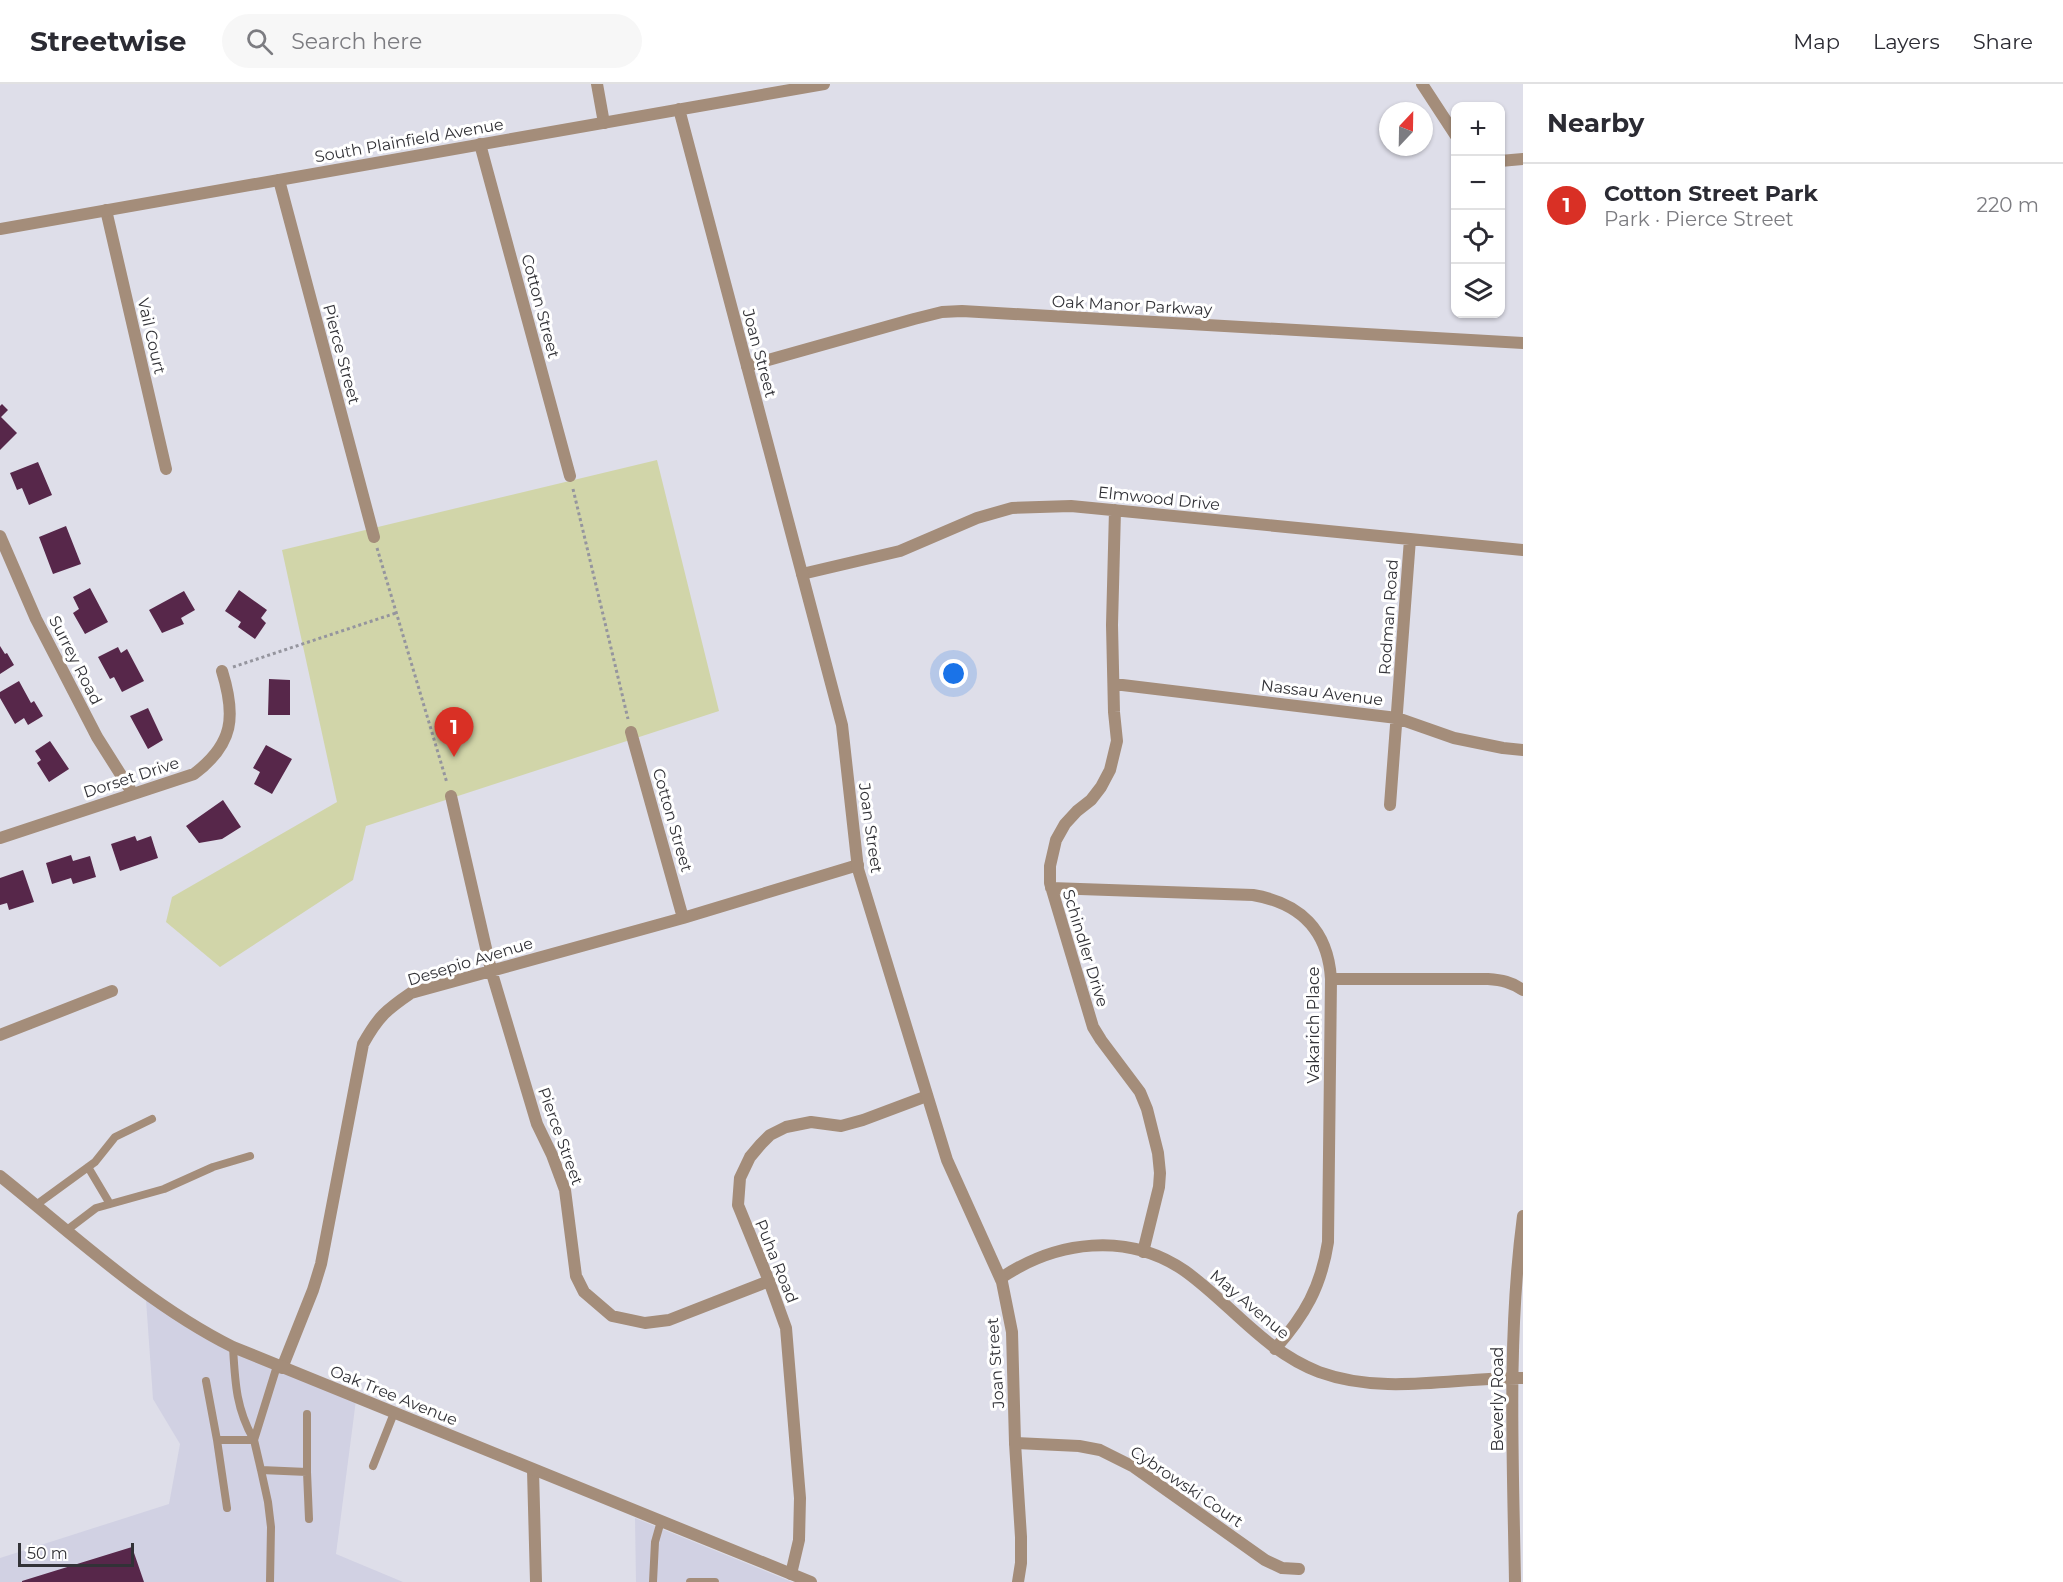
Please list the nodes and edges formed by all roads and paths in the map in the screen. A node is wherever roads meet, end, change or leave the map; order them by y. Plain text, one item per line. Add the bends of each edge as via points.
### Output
1 (597, 84) edge
2 (824, 84) edge
3 (1422, 84) edge
4 (782, 88) edge
5 (679, 110) junction
6 (604, 123) junction
7 (1451, 130) edge
8 (480, 144) junction
9 (1523, 159) edge
10 (1505, 161) edge
11 (279, 180) junction
12 (106, 210) junction
13 (0, 229) edge
14 (1523, 343) edge
15 (747, 366) junction
16 (166, 469) dead end
17 (570, 476) joint
18 (1115, 510) junction
19 (0, 536) edge
20 (374, 537) joint
21 (1410, 539) junction
22 (1523, 550) edge
23 (802, 574) junction
24 (396, 613) junction
25 (222, 671) joint
26 (1114, 684) junction
27 (1397, 718) junction
28 (632, 732) joint
29 (1523, 750) edge
30 (133, 794) junction
31 (451, 796) joint
32 (1390, 806) dead end
33 (0, 838) edge
34 (858, 865) junction
35 (1051, 888) junction
36 (683, 918) junction
37 (492, 970) junction
38 (1331, 978) junction
39 (1523, 990) edge
40 (112, 991) dead end
41 (0, 1035) edge
42 (927, 1096) junction
43 (152, 1119) dead end
44 (250, 1156) dead end
45 (88, 1167) junction
46 (0, 1176) edge
47 (110, 1204) junction
48 (36, 1205) junction
49 (1523, 1216) edge
50 (67, 1230) junction
51 (1143, 1252) junction
52 (1001, 1278) junction
53 (769, 1281) junction
54 (233, 1347) junction
55 (1275, 1349) junction
56 (279, 1367) junction
57 (1517, 1378) edge
58 (206, 1381) dead end
59 (394, 1413) junction
60 (307, 1414) dead end
61 (217, 1440) junction
62 (254, 1440) junction
63 (1015, 1443) junction
64 (373, 1466) dead end
65 (261, 1470) junction
66 (534, 1470) junction
67 (307, 1472) junction
68 (227, 1508) dead end
69 (309, 1520) dead end
70 (661, 1521) junction
71 (1299, 1569) dead end
72 (791, 1574) junction
73 (270, 1582) edge
74 (536, 1582) edge
75 (653, 1582) edge
76 (690, 1582) edge
77 (715, 1582) edge
78 (811, 1582) edge
79 (1018, 1582) edge
80 (1515, 1582) edge

1 - 6 street
2 - 4 street, South Plainfield Avenue
3 - 7 street
4 - 5 street, South Plainfield Avenue
5 - 6 street, South Plainfield Avenue
5 - 15 street, Joan Street
6 - 8 street, South Plainfield Avenue
8 - 11 street, South Plainfield Avenue
8 - 17 street, Cotton Street
9 - 10 street
11 - 12 street, South Plainfield Avenue
11 - 20 street, Pierce Street
12 - 13 street, South Plainfield Avenue
12 - 16 street, Vail Court
14 - 15 street, Oak Manor Parkway via 962,311 914,319
15 - 23 street, Joan Street
17 - 28 path
18 - 21 street, Elmwood Drive
18 - 23 street, Elmwood Drive via 1071,506 1011,508 900,551
18 - 26 street, Schindler Drive
19 - 30 street, Surrey Road via 41,629 97,737
20 - 24 path
21 - 22 street, Elmwood Drive
21 - 27 street, Rodman Road
23 - 34 street, Joan Street via 842,725
24 - 25 path
24 - 31 path
25 - 30 street, Dorset Drive via 231,715 227,738 218,752 194,774
26 - 27 street, Nassau Avenue
26 - 35 street, Schindler Drive via 1114,760 1101,787 1065,824 1056,840 1050,866
27 - 29 street, Nassau Avenue via 1454,738
27 - 32 street, Rodman Road
28 - 36 street, Cotton Street
30 - 33 street, Dorset Drive
31 - 37 street, Pierce Street
34 - 36 street, Desepio Avenue
34 - 42 street, Joan Street
35 - 38 street, Vakarich Place via 1270,898 1294,909 1313,926 1328,957
35 - 51 street, Schindler Drive via 1094,1027 1140,1092 1147,1109 1160,1173
36 - 37 street, Desepio Avenue
37 - 53 street, Pierce Street via 537,1124 565,1190 576,1276 584,1292 612,1316 645,1323 669,1320
37 - 56 street, Desepio Avenue via 411,993 376,1021 363,1044 321,1264
38 - 39 street via 1488,979 1513,983
38 - 55 street, Vakarich Place via 1328,1242 1313,1296
40 - 41 street
42 - 52 street, Joan Street via 947,1160
42 - 53 street, Puha Road via 841,1126 811,1122 786,1127 761,1143 740,1178 738,1205
43 - 45 lane via 115,1137
44 - 47 lane via 164,1189
45 - 47 lane
45 - 48 lane
46 - 48 street, Oak Tree Avenue
47 - 50 lane via 96,1208
48 - 50 street, Oak Tree Avenue
49 - 57 street, Beverly Road via 1517,1261
50 - 54 street, Oak Tree Avenue via 166,1309
51 - 52 street, May Avenue via 1076,1246 1044,1254
51 - 55 street, May Avenue via 1185,1271
52 - 63 street, Joan Street via 1012,1332
53 - 72 street, Puha Road via 786,1328 798,1457 799,1540
54 - 56 street, Oak Tree Avenue
54 - 62 lane via 236,1391 244,1423
55 - 57 street, May Avenue via 1318,1371 1361,1382 1390,1385
56 - 59 street, Oak Tree Avenue
56 - 62 lane
57 - 80 street, Beverly Road
58 - 61 lane
59 - 64 lane
59 - 66 street, Oak Tree Avenue
60 - 67 lane
61 - 62 lane
61 - 68 lane
62 - 65 lane
63 - 71 street, Cybrowski Court via 1100,1450 1134,1467 1265,1560 1282,1568
63 - 79 street, Joan Street via 1021,1537
65 - 67 lane
65 - 73 lane via 271,1527
66 - 70 street, Oak Tree Avenue
66 - 74 street
67 - 69 lane
70 - 72 street, Oak Tree Avenue
70 - 75 lane via 655,1542
72 - 78 street, Oak Tree Avenue
76 - 77 lane

